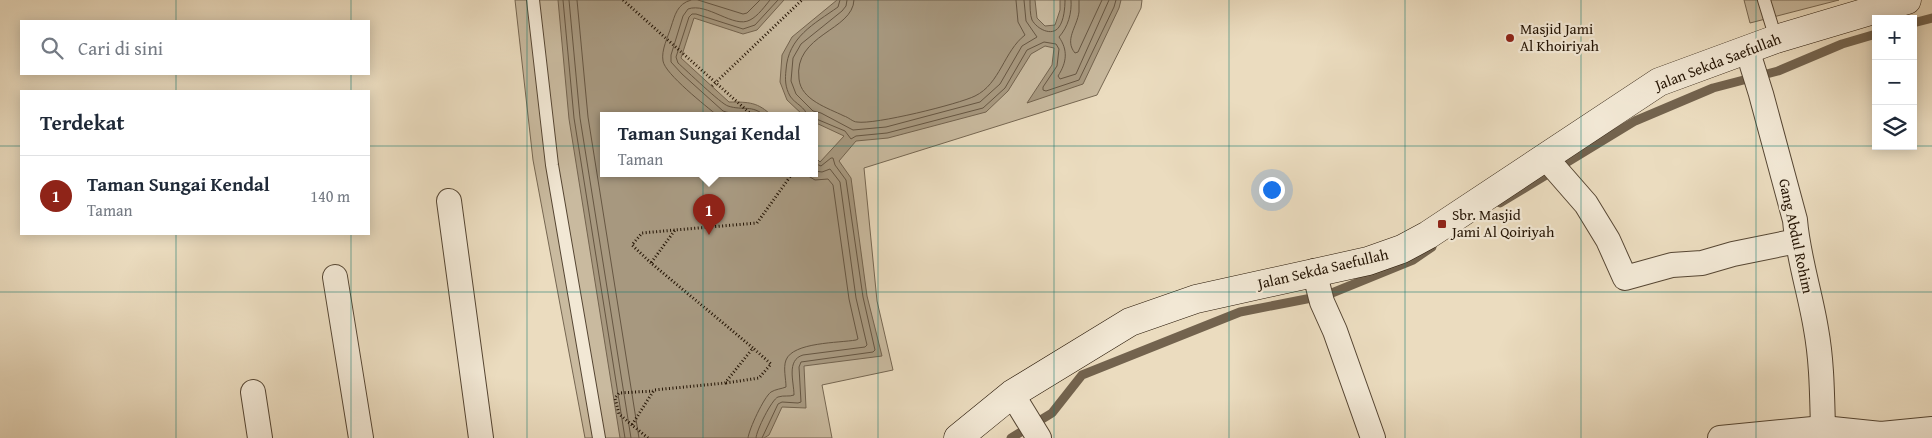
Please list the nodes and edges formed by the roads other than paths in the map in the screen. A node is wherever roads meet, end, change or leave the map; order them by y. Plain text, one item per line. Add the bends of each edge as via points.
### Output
1 (533, 0) edge
2 (1764, 0) edge
3 (1907, 0) edge
4 (1776, 39) junction
5 (1749, 58) junction
6 (1552, 166) junction
7 (449, 201) dead end
8 (1796, 241) junction
9 (335, 277) dead end
10 (1317, 285) junction
11 (253, 392) dead end
12 (1012, 394) junction
13 (1033, 428) edge
14 (1823, 428) junction
15 (1932, 429) edge
16 (260, 438) edge
17 (361, 438) edge
18 (482, 438) edge
19 (599, 438) edge
20 (958, 438) edge
21 (1373, 438) edge
22 (1720, 438) edge

1 - 19 lane via 552,165
2 - 4 lane
3 - 4 street, Jalan Sekda Saefullah
4 - 5 street, Jalan Sekda Saefullah
5 - 6 street, Jalan Sekda Saefullah via 1659,82
5 - 8 street, Gang Abdul Rohim via 1795,220
6 - 8 street via 1590,212 1608,240 1625,278 1672,265 1702,263
6 - 10 street, Jalan Sekda Saefullah via 1402,249
7 - 18 street
8 - 14 street, Gang Abdul Rohim via 1816,330
9 - 17 street
10 - 12 street, Jalan Sekda Saefullah via 1196,299 1130,322
10 - 21 street
11 - 16 street
12 - 13 street
12 - 20 street, Jalan Sekda Saefullah
14 - 15 street via 1881,434
14 - 22 street

